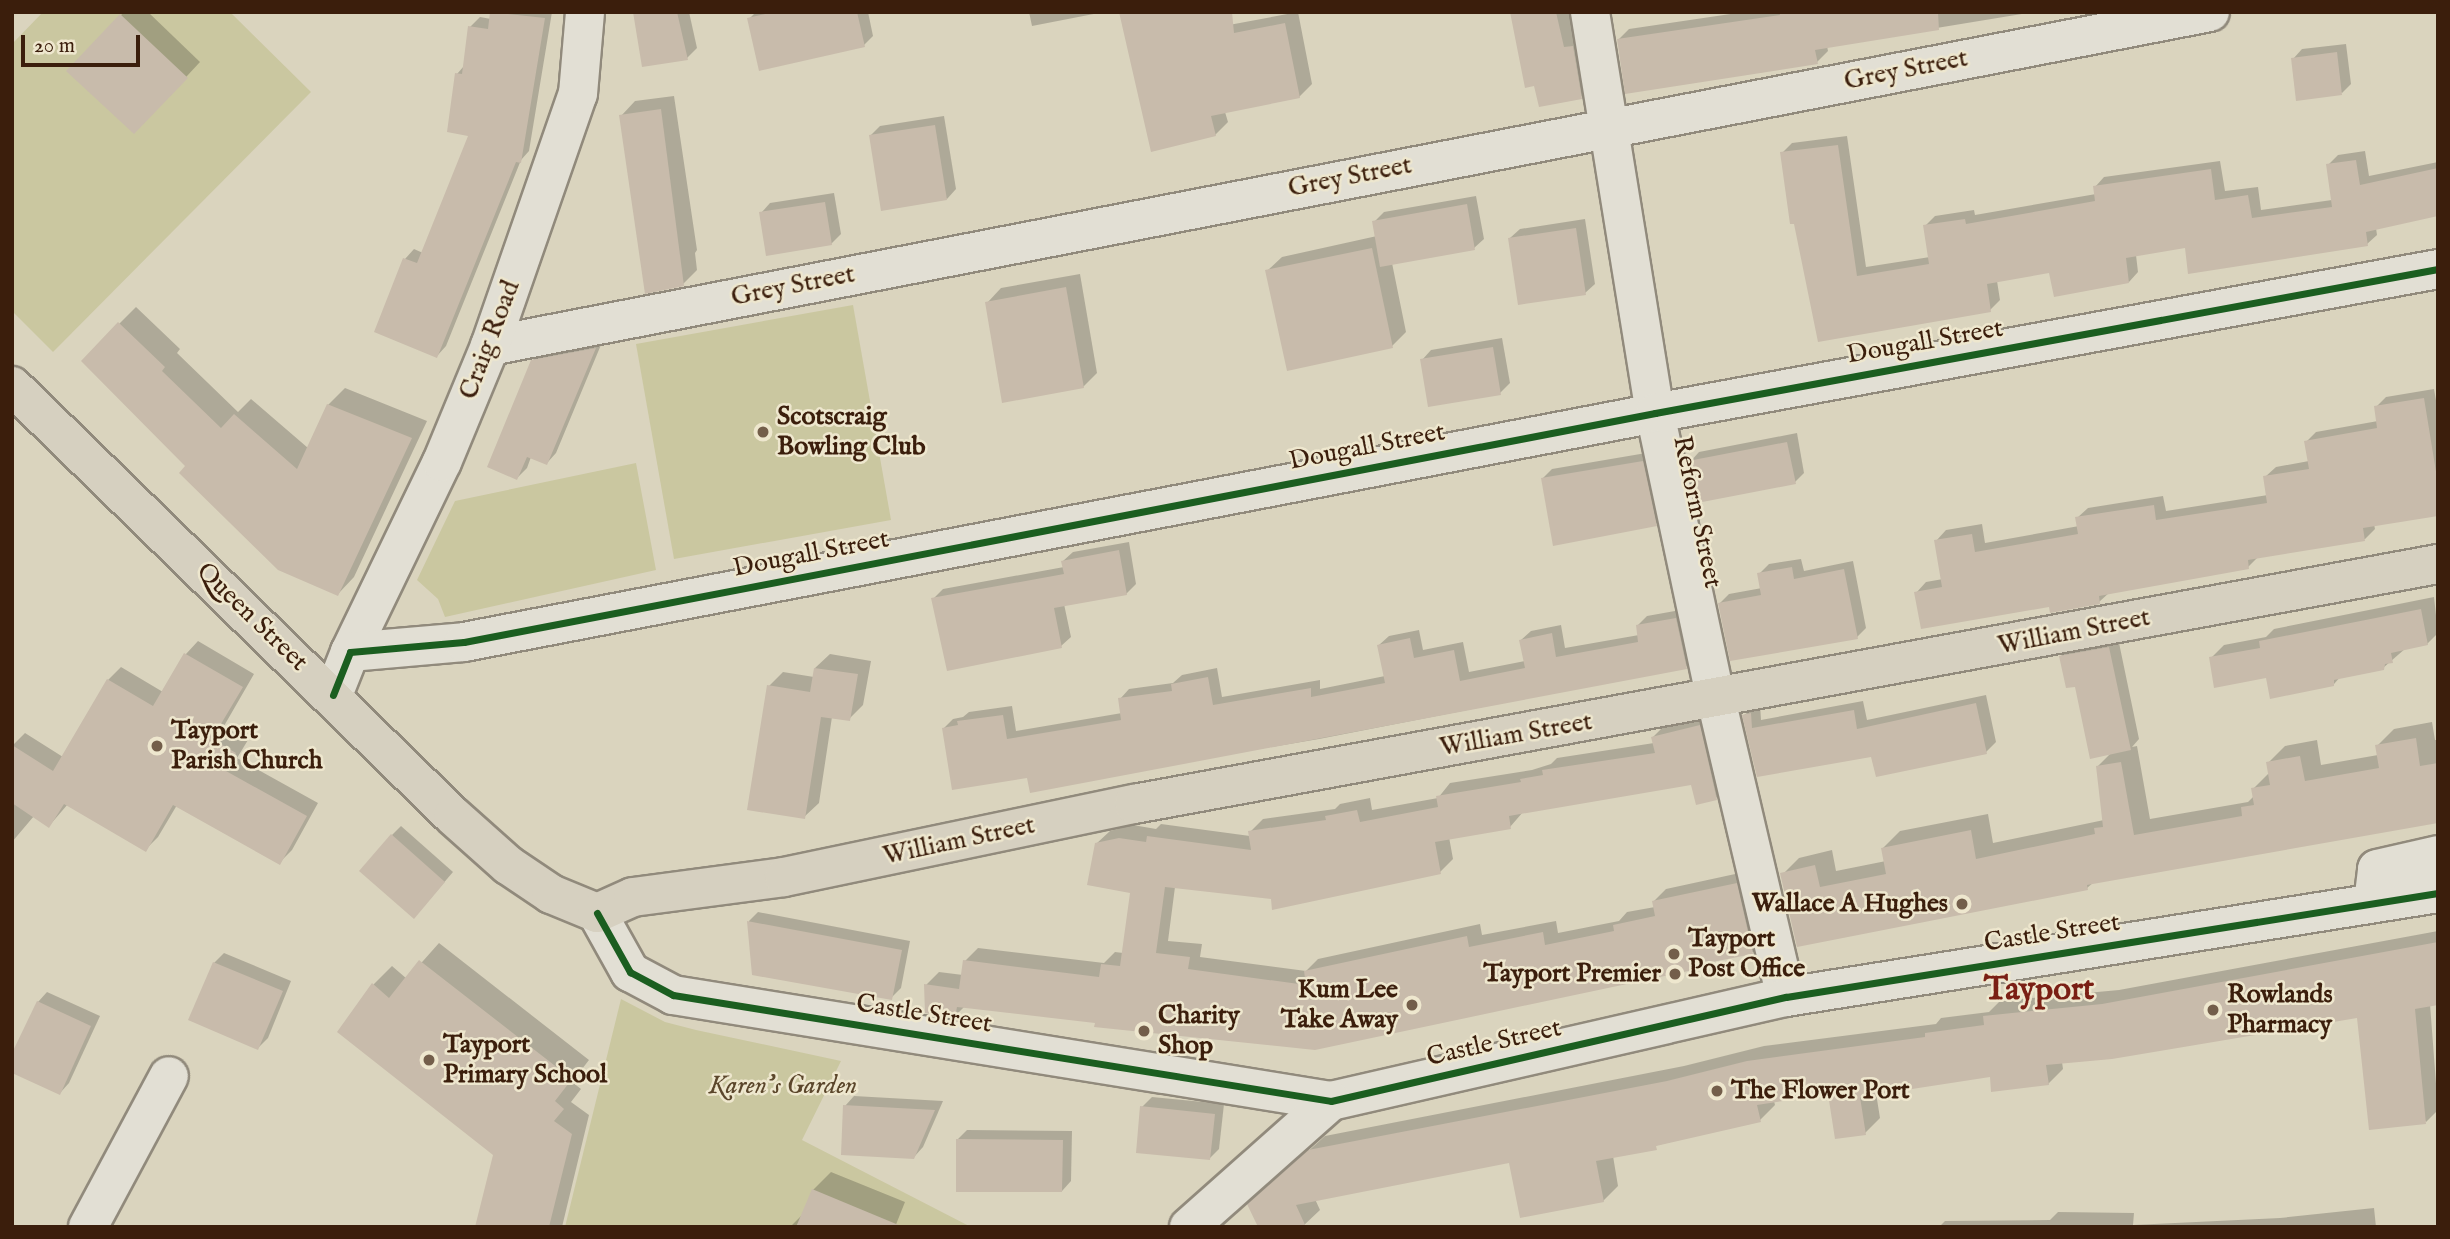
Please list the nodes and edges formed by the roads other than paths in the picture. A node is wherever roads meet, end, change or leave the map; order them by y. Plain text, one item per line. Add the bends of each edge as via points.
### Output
1 (585, 12) edge
2 (1590, 12) edge
3 (2210, 12) edge
4 (1610, 127) junction
5 (2438, 269) edge
6 (490, 346) junction
7 (17, 401) edge
8 (1655, 413) junction
9 (2438, 564) edge
10 (350, 652) junction
11 (333, 695) junction
12 (1716, 699) junction
13 (2438, 855) edge
14 (2438, 892) edge
15 (2373, 903) junction
16 (597, 913) junction
17 (1786, 997) junction
18 (169, 1076) dead end
19 (1331, 1101) junction
20 (88, 1227) edge
21 (1189, 1227) edge

1 - 6 street, Craig Road via 578,94
2 - 4 street, Reform Street
3 - 4 street, Grey Street
4 - 6 street, Grey Street
4 - 8 street, Reform Street
5 - 8 street, Dougall Street
6 - 10 street, Craig Road via 442,462
7 - 11 main road, Queen Street
8 - 10 street, Dougall Street via 464,642
8 - 12 street, Reform Street
9 - 12 main road, William Street
10 - 11 street
11 - 16 main road, Queen Street via 508,865 551,894
12 - 16 main road, William Street via 1134,804 784,877 633,897
12 - 17 street, Reform Street
13 - 15 street via 2378,869
14 - 15 street, Castle Street
15 - 17 street, Castle Street
16 - 19 street, Castle Street via 630,972 673,995
17 - 19 street, Castle Street
18 - 20 street
19 - 21 street

